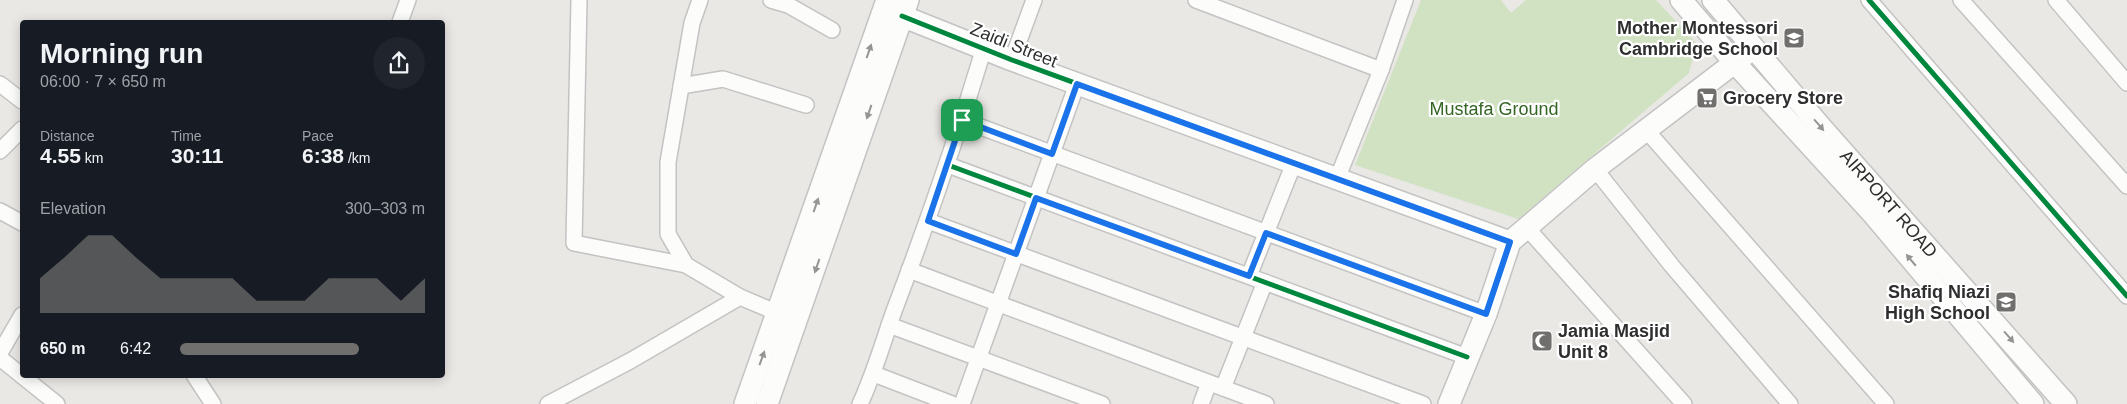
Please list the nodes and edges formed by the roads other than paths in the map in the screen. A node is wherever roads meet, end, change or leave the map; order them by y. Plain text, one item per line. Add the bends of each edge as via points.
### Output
1 (408, 0) edge
2 (580, 0) edge
3 (700, 0) edge
4 (771, 0) edge
5 (887, 0) edge
6 (1034, 0) edge
7 (1196, 0) edge
8 (1405, 0) edge
9 (1682, 0) edge
10 (1713, 0) edge
11 (1869, 0) edge
12 (1961, 0) edge
13 (2056, 0) edge
14 (905, 8) edge
15 (401, 20) edge
16 (832, 30) dead end
17 (984, 48) junction
18 (1753, 48) junction
19 (1012, 60) junction
20 (1735, 63) junction
21 (1381, 70) junction
22 (2127, 82) edge
23 (0, 84) edge
24 (1077, 84) junction
25 (681, 86) junction
26 (20, 99) edge
27 (806, 105) dead end
28 (962, 120) junction
29 (20, 131) edge
30 (1646, 131) junction
31 (0, 151) edge
32 (1052, 154) junction
33 (1294, 163) junction
34 (948, 165) junction
35 (1596, 168) junction
36 (1337, 179) junction
37 (2127, 186) edge
38 (1036, 198) junction
39 (0, 211) edge
40 (928, 221) junction
41 (20, 222) edge
42 (1527, 228) junction
43 (1266, 233) junction
44 (1510, 242) junction
45 (1016, 254) junction
46 (686, 265) junction
47 (910, 270) junction
48 (1249, 276) junction
49 (1265, 282) junction
50 (2127, 296) edge
51 (740, 297) junction
52 (998, 304) junction
53 (1486, 314) junction
54 (788, 317) junction
55 (20, 318) edge
56 (889, 325) junction
57 (1243, 338) junction
58 (0, 353) edge
59 (1466, 357) junction
60 (0, 358) edge
61 (979, 358) junction
62 (20, 374) edge
63 (874, 374) junction
64 (25, 378) edge
65 (196, 378) edge
66 (1216, 386) junction
67 (57, 404) edge
68 (213, 404) edge
69 (548, 404) edge
70 (745, 404) edge
71 (768, 404) edge
72 (860, 404) edge
73 (952, 404) edge
74 (962, 404) edge
75 (1102, 404) edge
76 (1202, 404) edge
77 (1266, 404) edge
78 (1423, 404) edge
79 (1449, 404) edge
80 (1684, 404) edge
81 (1790, 404) edge
82 (1886, 404) edge
83 (2033, 404) edge
84 (2066, 404) edge

1 - 15 street
2 - 46 street via 574,243
3 - 25 street via 692,23
4 - 16 street via 788,5
54 -> 5 main road
6 - 19 street
7 - 21 street
8 - 21 street
9 - 20 main road, AIRPORT ROAD
10 - 18 main road, AIRPORT ROAD
11 - 50 street
12 - 37 street
13 - 22 street
14 - 17 main road, Zaidi Street
14 -> 54 main road
17 - 19 main road, Zaidi Street
17 - 28 street
18 - 20 main road
18 -> 84 main road, AIRPORT ROAD
19 - 24 main road, Zaidi Street
20 - 30 main road
83 -> 20 main road, AIRPORT ROAD via 1874,216
21 - 36 street
23 - 26 street
24 - 32 street
24 - 33 main road, Zaidi Street
25 - 27 street via 723,80
25 - 46 street via 668,162 668,234
28 - 32 street
28 - 34 street
29 - 31 street
30 - 35 main road
30 - 82 street
32 - 38 street
32 - 43 street
33 - 36 main road, Zaidi Street
33 - 43 street
34 - 38 street
34 - 40 street
35 - 42 main road
35 - 81 street via 1672,266
36 - 44 main road, Zaidi Street
38 - 45 street
38 - 48 street
39 - 41 street
40 - 45 street
40 - 47 street
42 - 44 main road
42 - 80 street
43 - 48 street
43 - 53 street
44 - 53 main road
45 - 52 street
45 - 57 street
46 - 51 street
47 - 52 street
47 - 56 street
48 - 49 street
49 - 57 street
49 - 59 street
51 - 54 street
51 - 69 street
52 - 61 street
52 - 66 street
53 - 59 main road
70 -> 54 main road
54 - 71 main road
55 - 58 street
56 - 61 street
56 - 63 street
57 - 66 street
57 - 78 street
59 - 79 main road
60 - 62 street
61 - 74 street
61 - 75 street
63 - 72 street
63 - 73 street
64 - 67 street
65 - 68 street
66 - 76 street
66 - 77 street

